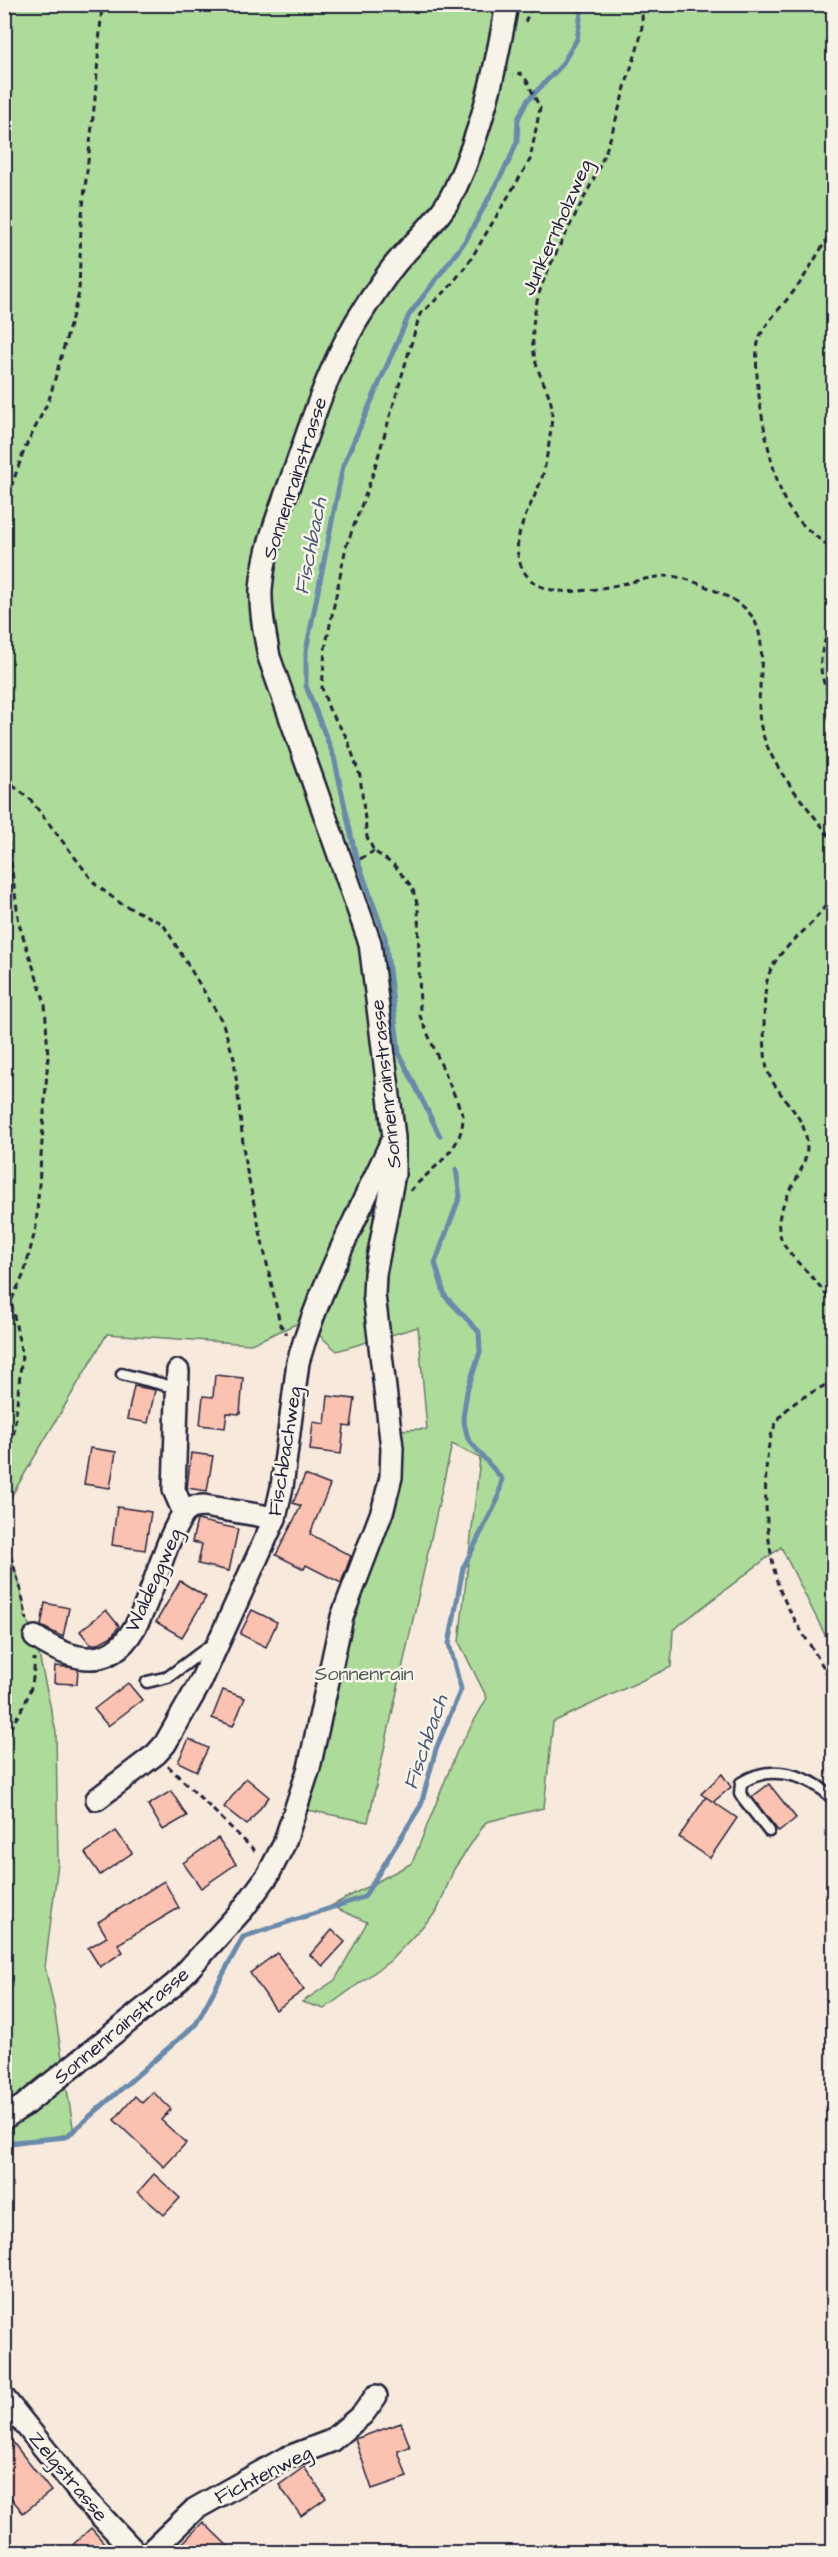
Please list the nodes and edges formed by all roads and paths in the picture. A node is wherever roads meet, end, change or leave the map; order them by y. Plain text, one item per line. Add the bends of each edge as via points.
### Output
1 (102, 4) edge
2 (507, 4) edge
3 (640, 4) edge
4 (520, 73) dead end
5 (834, 228) edge
6 (4, 507) edge
7 (834, 551) edge
8 (834, 618) edge
9 (834, 704) edge
10 (4, 779) edge
11 (4, 810) edge
12 (834, 843) edge
13 (834, 886) edge
14 (394, 1137) junction
15 (407, 1195) dead end
16 (834, 1306) edge
17 (303, 1345) junction
18 (122, 1374) dead end
19 (178, 1379) joint
20 (834, 1380) edge
21 (4, 1460) edge
22 (184, 1513) junction
23 (275, 1518) junction
24 (4, 1536) edge
25 (218, 1641) junction
26 (34, 1643) junction
27 (147, 1682) dead end
28 (834, 1686) edge
29 (4, 1738) edge
30 (160, 1759) dead end
31 (96, 1799) dead end
32 (834, 1800) edge
33 (769, 1831) dead end
34 (263, 1859) dead end
35 (4, 1875) edge
36 (4, 1923) edge
37 (4, 2010) edge
38 (4, 2069) edge
39 (4, 2118) edge
40 (376, 2396) dead end
41 (4, 2398) edge
42 (135, 2553) edge
43 (150, 2553) edge

1 - 6 path via 75,315 49,400
2 - 14 street, Sonnenrainstrasse via 478,131 453,193 365,308 327,377 278,515 261,590 268,657 370,944
3 - 12 path, Junkernholzweg via 643,24 602,159 537,300 534,352 552,410 544,470 519,534 517,555 531,579 567,592 667,576 681,577 738,603 756,625 761,646 760,727 767,747 779,770
4 - 15 path via 540,108 530,160 469,262 447,290 420,314 373,474 346,547 325,649 322,688 329,709 347,738 360,776 367,837 374,851 394,865 412,886 418,906 420,1017 463,1115 459,1142
5 - 7 path via 801,282 761,334 755,366 781,493 800,523
8 - 9 path via 820,660 821,677
10 - 17 path via 30,799 96,885 120,903 163,924 222,1021 234,1058 245,1162 280,1324
11 - 21 path via 19,924 45,1003 48,1057 36,1227 24,1274 10,1301 22,1355 14,1432
13 - 16 path via 822,912 783,952 766,982 766,1059 768,1073 805,1129 807,1144 802,1169 780,1218 781,1239
14 - 17 street, Fischbachweg via 336,1262
14 - 39 street, Sonnenrainstrasse via 394,1174 374,1295 392,1448 391,1478 342,1617 309,1768 284,1844 268,1875 243,1909 175,1984
17 - 23 street, Fischbachweg
18 - 19 lane
19 - 22 street via 174,1490
20 - 28 path via 796,1402 779,1418 765,1464 770,1541 780,1588
22 - 23 street, Waldeggweg via 192,1507 204,1506
22 - 26 street, Waldeggweg via 135,1628 114,1651 101,1657 81,1656
23 - 25 street, Fischbachweg
24 - 26 path
25 - 27 lane via 168,1677
25 - 31 street, Fischbachweg via 200,1683 165,1744
26 - 29 path via 35,1678 25,1704
30 - 34 path
32 - 33 lane via 816,1784 793,1775 749,1777 741,1783 740,1794
35 - 36 path via 10,1895
37 - 38 path via 9,2062
40 - 43 street, Fichtenweg via 363,2414 332,2441 286,2458 195,2509
41 - 42 street, Zelgstrasse via 82,2497

